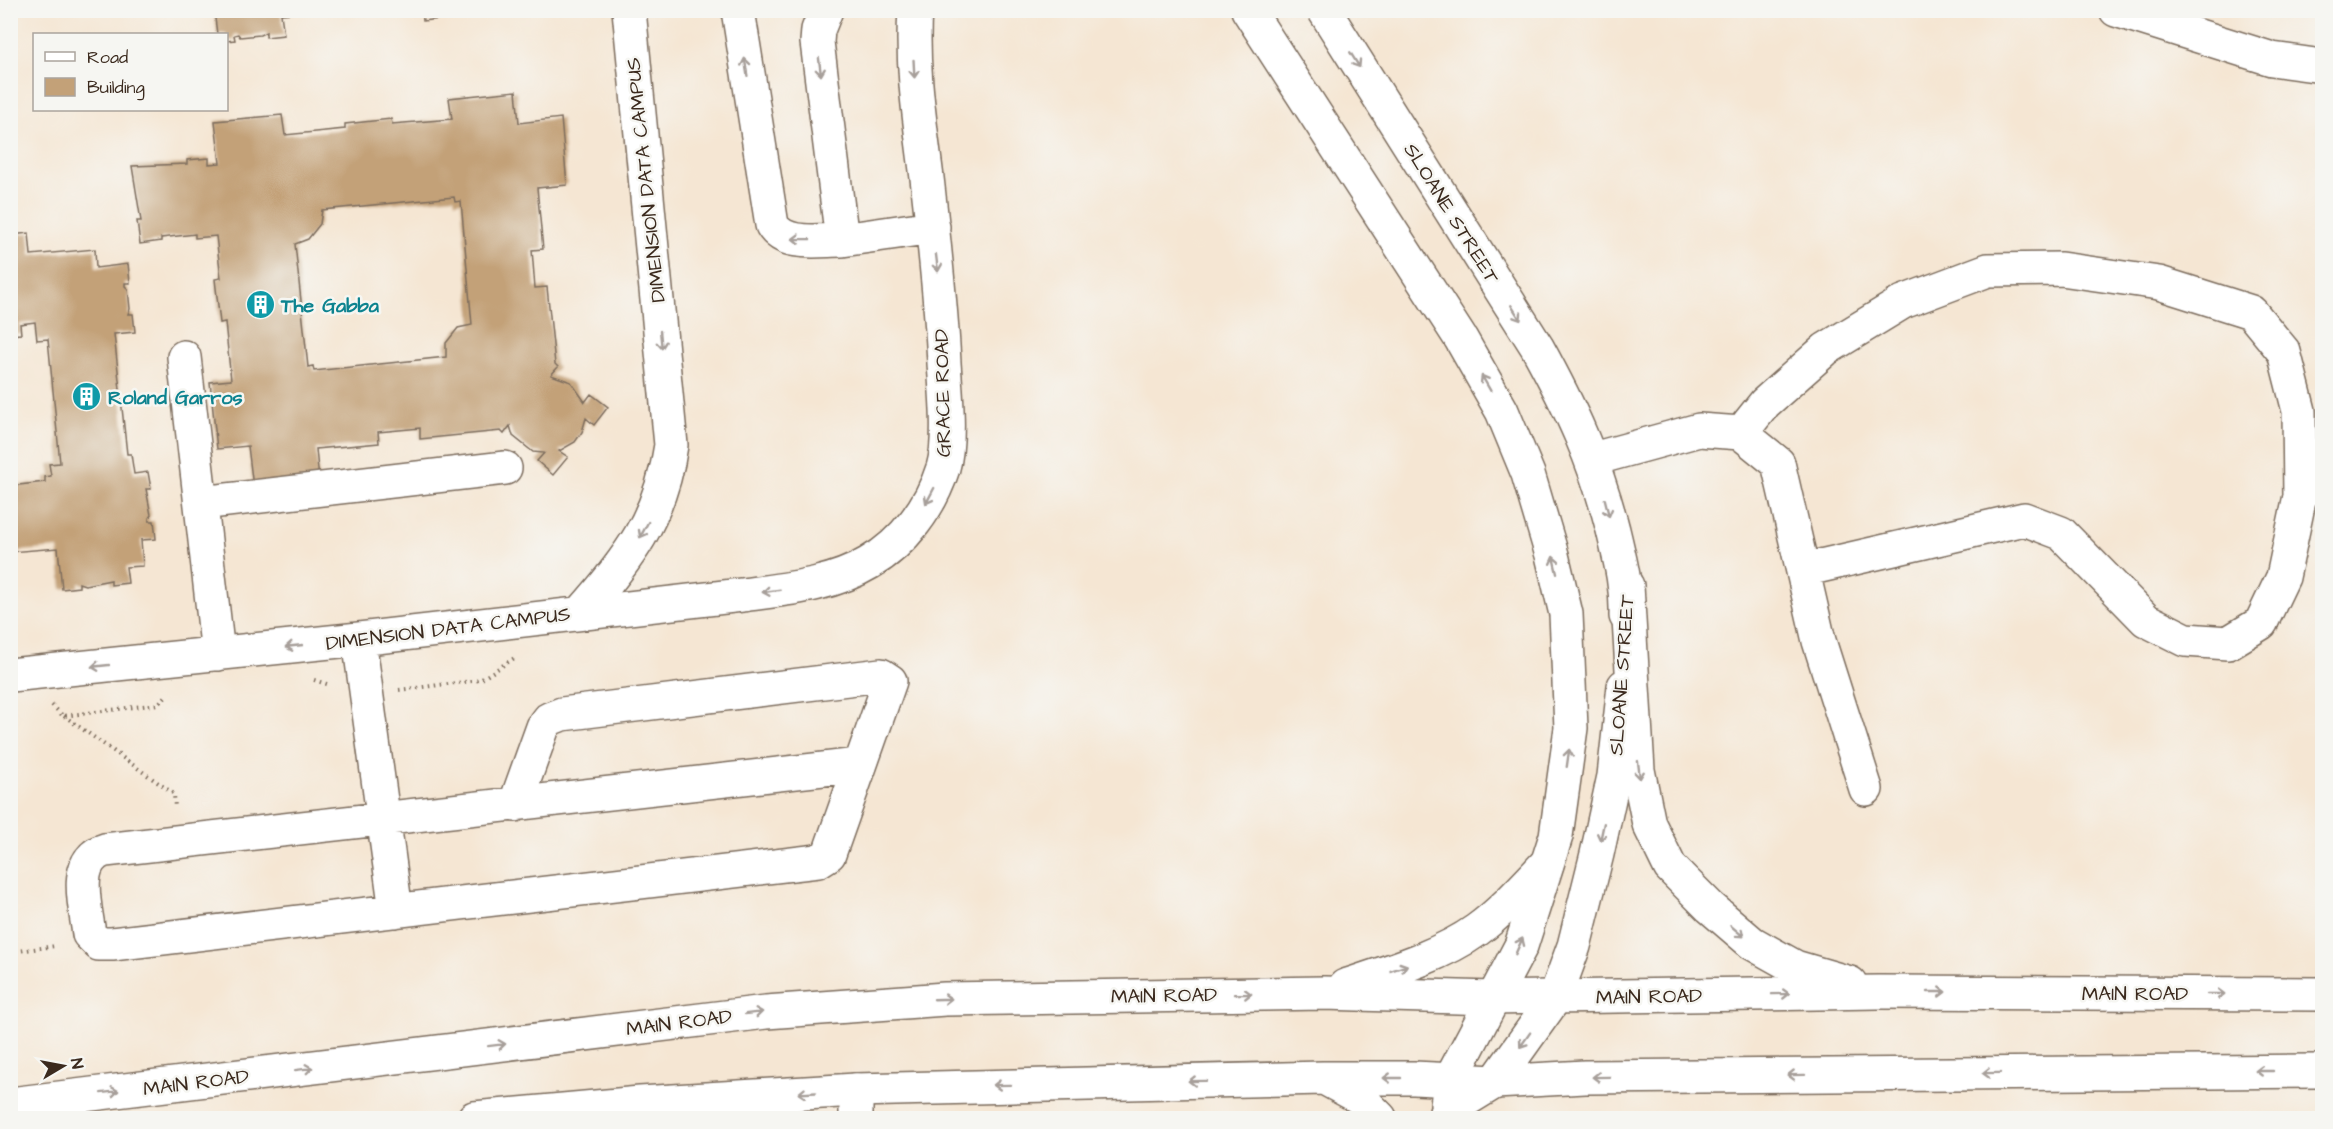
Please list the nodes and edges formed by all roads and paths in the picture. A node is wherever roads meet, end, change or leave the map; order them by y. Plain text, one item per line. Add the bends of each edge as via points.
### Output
1 (629, 10) edge
2 (738, 10) edge
3 (826, 10) edge
4 (915, 10) edge
5 (1248, 10) edge
6 (1324, 10) edge
7 (2116, 10) edge
8 (2322, 66) edge
9 (933, 227) junction
10 (842, 240) junction
11 (184, 357) dead end
12 (1742, 433) junction
13 (1593, 459) junction
14 (505, 468) dead end
15 (201, 503) junction
16 (1803, 570) junction
17 (1627, 586) junction
18 (581, 613) junction
19 (359, 639) junction
20 (218, 654) junction
21 (10, 675) edge
22 (63, 716) dead end
23 (859, 765) junction
24 (1866, 789) dead end
25 (514, 805) junction
26 (384, 820) junction
27 (178, 842) junction
28 (1547, 863) junction
29 (396, 911) junction
30 (93, 940) junction
31 (10, 952) edge
32 (1878, 992) junction
33 (1324, 993) junction
34 (2322, 994) edge
35 (1492, 998) junction
36 (1555, 998) junction
37 (2322, 1071) edge
38 (1323, 1078) junction
39 (1495, 1082) junction
40 (10, 1104) edge
41 (856, 1104) edge
42 (1447, 1104) edge
43 (474, 1119) edge
44 (1380, 1119) edge

1 -> 18 main road, DIMENSION DATA CAMPUS via 671,444 666,477 650,520 625,561
10 -> 2 main road via 790,239 772,225
3 -> 10 main road via 817,42
4 -> 9 main road, GRACE ROAD via 915,82
28 -> 5 main road via 1556,836 1569,751 1570,660 1566,614 1528,474 1502,411 1461,339
6 -> 13 main road, SLOANE STREET via 1537,347
7 - 8 main road via 2272,59
9 - 10 main road
9 -> 18 main road, GRACE ROAD via 946,396 943,466 931,496 895,544 843,576 805,586
11 - 15 main road
12 - 13 main road via 1699,430
12 - 16 main road via 1778,463
12 - 16 main road via 1765,403 1826,349 1904,302 1988,270 2061,269 2159,283 2252,312 2284,352 2299,411 2300,496 2283,577 2261,623 2228,643 2186,640 2146,620 2061,533 2024,519
13 -> 17 main road, SLOANE STREET
14 - 15 main road
15 - 20 main road
16 - 24 main road via 1819,642
17 -> 32 main road via 1638,770 1649,824 1670,867 1752,943 1795,967
17 -> 36 main road, SLOANE STREET via 1624,686 1614,776 1574,946
18 - 19 main road, DIMENSION DATA CAMPUS
19 -> 20 main road, DIMENSION DATA CAMPUS
19 - 26 main road
20 -> 21 main road, DIMENSION DATA CAMPUS
22 - 27 path via 174,795
23 - 25 main road
23 - 25 main road via 890,685 881,675 549,718
23 - 29 main road via 829,854 819,861
25 - 26 main road
26 - 27 main road
26 - 29 main road
27 - 30 main road via 105,850 88,861 83,872 89,934
33 -> 28 main road via 1415,962 1476,931
35 -> 28 main road via 1521,946
29 - 30 main road via 112,944
30 - 31 path
32 -> 34 main road, MAIN ROAD
36 -> 32 main road, MAIN ROAD
33 - 35 main road, MAIN ROAD
40 -> 33 main road, MAIN ROAD via 766,1011 999,998
35 - 36 main road, MAIN ROAD
35 - 42 main road
36 -> 39 main road, SLOANE STREET
37 -> 39 main road via 1585,1077
38 -> 41 main road
42 -> 38 main road via 1414,1078
38 - 44 main road via 1359,1097
39 - 42 main road
41 -> 43 main road via 640,1102

